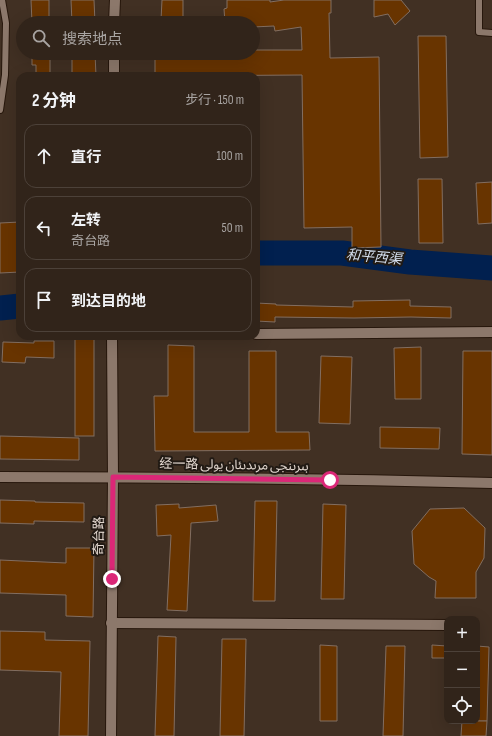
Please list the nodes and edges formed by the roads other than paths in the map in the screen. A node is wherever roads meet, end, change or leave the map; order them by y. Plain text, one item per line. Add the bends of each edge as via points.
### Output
1 (2, 0) edge
2 (115, 0) edge
3 (479, 0) edge
4 (114, 16) edge
5 (492, 33) edge
6 (114, 60) edge
7 (114, 72) edge
8 (0, 110) edge
9 (492, 332) edge
10 (260, 334) edge
11 (112, 340) edge
12 (0, 477) edge
13 (113, 477) junction
14 (492, 483) edge
15 (111, 623) junction
16 (444, 625) edge
17 (110, 736) edge

1 - 8 lane via 6,23 5,75
2 - 4 street
3 - 5 lane via 479,32
6 - 7 street
9 - 10 street
11 - 13 street, 奇台路
12 - 13 street, 经一路 بىرىنجى مرىدىئان يولى
13 - 14 street, 经一路 بىرىنجى مرىدىئان يولى
13 - 15 street, 奇台路
15 - 16 street
15 - 17 street, 奇台路

